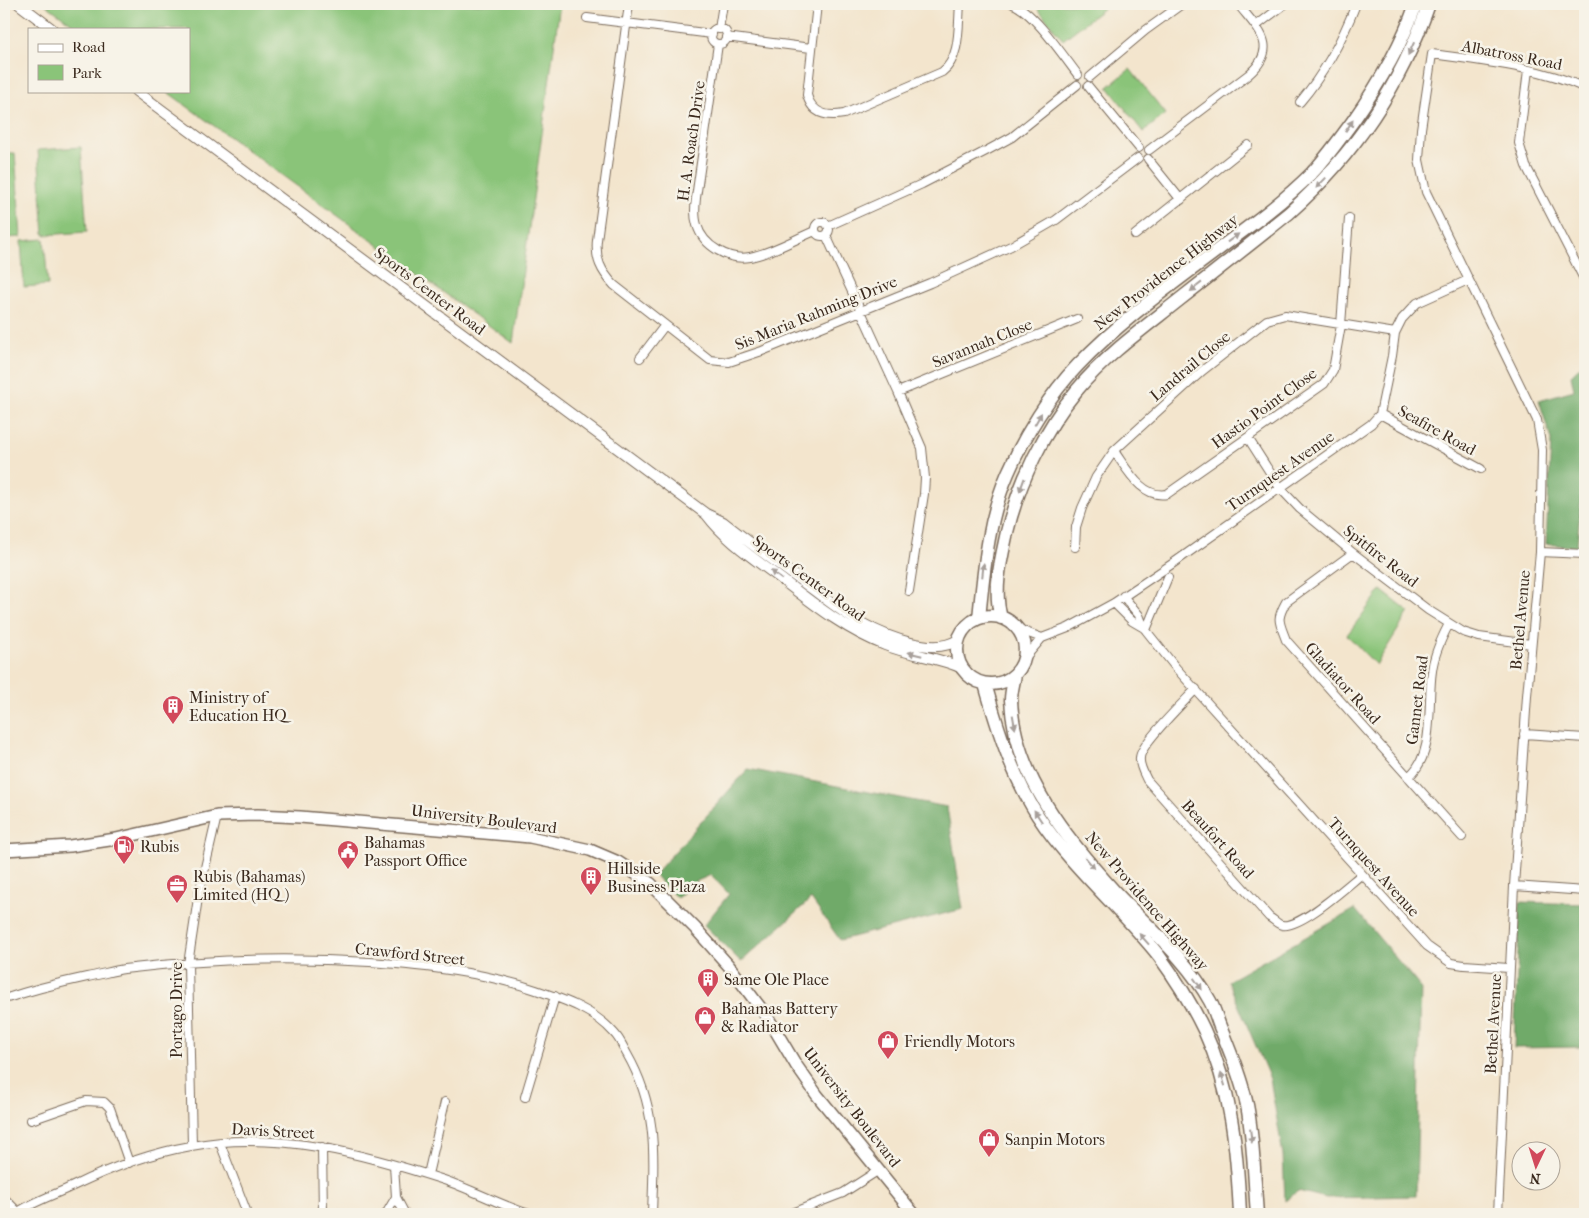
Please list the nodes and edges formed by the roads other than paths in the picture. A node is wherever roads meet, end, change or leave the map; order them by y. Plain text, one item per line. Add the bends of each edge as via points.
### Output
1 (18, 4) edge
2 (629, 4) edge
3 (723, 4) edge
4 (817, 4) edge
5 (960, 4) edge
6 (1013, 4) edge
7 (1182, 4) edge
8 (1238, 4) edge
9 (1285, 4) edge
10 (1356, 4) edge
11 (1416, 4) edge
12 (1429, 4) edge
13 (587, 18) dead end
14 (626, 22) junction
15 (1256, 26) junction
16 (51, 28) edge
17 (719, 29) junction
18 (712, 34) junction
19 (726, 37) junction
20 (718, 44) junction
21 (811, 48) junction
22 (1432, 54) joint
23 (1528, 70) junction
24 (1078, 75) junction
25 (1090, 77) junction
26 (1077, 85) junction
27 (1088, 86) junction
28 (1585, 88) edge
29 (137, 92) edge
30 (1300, 102) dead end
31 (1248, 145) dead end
32 (1139, 148) junction
33 (1149, 150) junction
34 (1138, 158) junction
35 (1148, 159) junction
36 (1181, 200) junction
37 (1349, 218) dead end
38 (828, 226) junction
39 (815, 231) junction
40 (826, 235) junction
41 (1135, 235) dead end
42 (1468, 280) junction
43 (1585, 281) edge
44 (860, 311) junction
45 (1077, 319) dead end
46 (665, 325) junction
47 (1341, 325) junction
48 (1394, 333) junction
49 (640, 358) dead end
50 (898, 392) junction
51 (1380, 414) junction
52 (1248, 438) junction
53 (1114, 452) junction
54 (1481, 469) dead end
55 (1280, 488) junction
56 (706, 514) junction
57 (1075, 547) dead end
58 (1540, 552) junction
59 (1354, 553) junction
60 (1585, 554) edge
61 (1168, 577) dead end
62 (909, 591) dead end
63 (1123, 596) junction
64 (1114, 603) junction
65 (979, 618) junction
66 (1001, 618) junction
67 (1449, 624) junction
68 (1014, 626) junction
69 (1144, 629) junction
70 (1042, 638) junction
71 (958, 640) junction
72 (1531, 644) junction
73 (1024, 659) junction
74 (962, 668) junction
75 (1016, 674) junction
76 (985, 684) junction
77 (1196, 689) junction
78 (1524, 734) junction
79 (1585, 738) edge
80 (1408, 777) junction
81 (217, 816) junction
82 (1462, 836) dead end
83 (4, 850) edge
84 (1362, 874) junction
85 (1514, 886) junction
86 (1585, 891) edge
87 (188, 964) junction
88 (1509, 968) junction
89 (555, 996) junction
90 (4, 999) edge
91 (525, 1097) dead end
92 (446, 1102) dead end
93 (31, 1120) dead end
94 (220, 1143) junction
95 (192, 1146) junction
96 (322, 1147) junction
97 (129, 1163) junction
98 (394, 1165) junction
99 (879, 1170) junction
100 (425, 1174) junction
101 (396, 1197) junction
102 (4, 1198) edge
103 (247, 1213) edge
104 (18, 1214) edge
105 (323, 1214) edge
106 (386, 1214) edge
107 (404, 1214) edge
108 (529, 1214) edge
109 (652, 1214) edge
110 (789, 1214) edge
111 (914, 1214) edge
112 (1240, 1214) edge
113 (1257, 1214) edge
114 (1498, 1214) edge

1 - 16 main road
2 - 14 street, Sis Maria Rahming Drive
3 - 17 street
4 - 21 street
5 - 21 street via 953,58 942,72 844,114 828,116 811,106 807,95
6 - 24 street via 1035,22
7 - 25 street
8 - 15 street
9 - 15 street
10 - 30 street via 1326,64
65 -> 11 highway, New Providence Highway via 984,560 996,505 1008,472 1039,415 1061,384 1078,364 1131,316 1267,214 1313,171 1371,95 1400,43
12 -> 66 highway, New Providence Highway via 1402,68 1375,114 1334,170 1289,213 1142,329 1100,365 1076,391 1027,473 1009,524 998,589
13 - 14 street
14 - 18 street
14 - 46 street, Sis Maria Rahming Drive via 596,251 601,268 614,285
15 - 33 street via 1265,44 1258,65
17 - 18 street
17 - 19 street via 725,32
18 - 20 street via 712,40
19 - 20 street
19 - 21 street
20 - 39 street, H. A. Roach Drive via 696,198 696,220 701,234 721,251 742,258 758,255
22 - 23 street, Albatross Road
22 - 42 street, Bethel Avenue via 1419,160 1426,192
23 - 28 street, Albatross Road
23 - 43 street via 1519,143 1526,166
24 - 25 street
24 - 26 street
25 - 27 street
26 - 27 street
26 - 38 street via 1012,137 922,184
27 - 32 street
29 - 56 main road, Sports Center Road
31 - 36 street
32 - 33 street
32 - 34 street via 1136,152
33 - 35 street
34 - 35 street
34 - 44 street, Sis Maria Rahming Drive via 1035,233 977,262
35 - 36 street
36 - 41 street
37 - 47 street, Hastio Point Close
38 - 39 street via 821,222
38 - 40 street
39 - 40 street via 819,236
40 - 44 street
42 - 48 street via 1417,303
42 - 58 street, Bethel Avenue via 1537,420 1542,450
44 - 46 street, Sis Maria Rahming Drive via 729,362 704,357
44 - 50 street
45 - 50 street, Savannah Close
46 - 49 street
47 - 48 street, Landrail Close
47 - 52 street, Hastio Point Close via 1333,370 1324,384
47 - 53 street, Landrail Close via 1285,315 1267,320 1202,371
48 - 51 street via 1394,348
50 - 62 street via 922,448 925,478
51 - 54 street, Seafire Road
51 - 55 street, Turnquest Avenue via 1371,424
52 - 53 street, Hastio Point Close via 1162,496 1139,484
52 - 55 street, Spitfire Road
53 - 57 street, Landrail Close via 1085,500 1076,527
55 - 59 street, Spitfire Road
55 - 63 street, Turnquest Avenue
56 - 71 main road, Sports Center Road via 724,522 864,624 922,646 944,646
74 -> 56 main road, Sports Center Road via 886,646 838,620 716,528
58 - 60 street
58 - 72 street, Bethel Avenue
59 - 67 street, Spitfire Road
59 - 80 street, Gladiator Road via 1286,602 1279,614 1280,623 1286,640
61 - 69 street
63 - 64 street, Turnquest Avenue
63 - 69 street via 1139,615
64 - 69 street
64 - 70 street, Turnquest Avenue
65 - 66 highway
65 - 71 highway via 965,628
66 - 68 highway
67 - 72 street, Spitfire Road via 1479,637
67 - 80 street, Gannet Road via 1433,664 1424,755 1420,765
68 - 70 street
68 - 73 highway via 1024,641
69 - 77 street, Turnquest Avenue
70 - 73 street
71 - 74 highway via 957,655
72 - 78 street, Bethel Avenue
73 - 75 highway
74 - 76 highway via 973,680
75 - 76 highway via 1000,683
75 -> 113 highway, New Providence Highway via 1011,698 1017,737 1042,797 1081,852 1174,953 1210,1002 1232,1055 1247,1106
112 -> 76 highway, New Providence Highway via 1231,1109 1222,1073 1205,1031 1158,956 1038,817 1004,749
77 - 84 street, Turnquest Avenue
77 - 84 street, Beaufort Road via 1145,745 1140,758 1142,769 1147,780 1269,917 1281,926 1291,925 1306,918
78 - 79 street
78 - 85 street, Bethel Avenue
80 - 82 street, Gladiator Road
81 - 83 main road, University Boulevard via 70,846
81 - 87 street, Portago Drive via 198,898
81 - 99 main road, University Boulevard via 300,817 530,837 590,850 618,862 650,883 729,966 768,1018 817,1095
84 - 88 street, Turnquest Avenue via 1442,958 1464,965
85 - 86 street
85 - 88 street, Bethel Avenue
87 - 89 street, Crawford Street via 256,959 417,965 482,975
87 - 90 street, Crawford Street via 122,970 34,989
87 - 95 street, Portago Drive
88 - 114 street, Bethel Avenue
89 - 91 street
89 - 109 street, Crawford Street via 600,1020 616,1034 633,1064 651,1115
92 - 100 street via 429,1170
93 - 97 street via 86,1101 104,1102 110,1108
94 - 95 street, Davis Street
94 - 96 street, Davis Street via 274,1142
94 - 103 street
95 - 97 street, Davis Street
96 - 98 street, Davis Street
96 - 105 street
97 - 104 street, Davis Street via 93,1176
98 - 100 street, Davis Street
98 - 101 street
99 - 110 street via 843,1193
99 - 111 main road, University Boulevard
100 - 108 street, Davis Street
101 - 106 street
101 - 107 street
102 - 104 street

